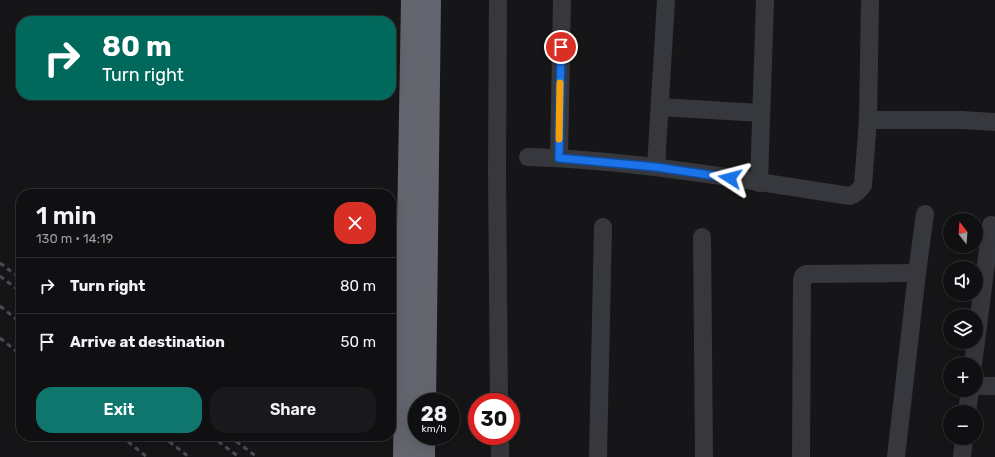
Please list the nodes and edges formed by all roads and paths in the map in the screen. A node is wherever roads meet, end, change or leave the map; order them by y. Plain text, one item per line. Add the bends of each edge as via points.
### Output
1 (412, 0) edge
2 (430, 0) edge
3 (498, 0) edge
4 (562, 0) edge
5 (666, 0) edge
6 (765, 0) edge
7 (870, 0) edge
8 (660, 107) junction
9 (761, 114) junction
10 (868, 120) junction
11 (995, 122) edge
12 (528, 157) dead end
13 (559, 158) junction
14 (656, 167) junction
15 (759, 182) junction
16 (925, 214) dead end
17 (991, 225) dead end
18 (603, 227) dead end
19 (702, 237) dead end
20 (917, 273) junction
21 (980, 309) edge
22 (983, 386) edge
23 (995, 386) edge
24 (425, 393) edge
25 (499, 393) edge
26 (424, 445) edge
27 (500, 445) edge
28 (963, 445) edge
29 (404, 457) edge
30 (424, 457) edge
31 (500, 457) edge
32 (598, 457) edge
33 (704, 457) edge
34 (801, 457) edge
35 (896, 457) edge
36 (962, 457) edge

1 - 29 highway
2 - 24 highway
3 - 25 street
4 - 13 street
5 - 8 street
6 - 9 street
7 - 10 street
8 - 9 street
8 - 14 street
9 - 15 street
10 - 11 street
10 - 15 street via 863,185 855,194 850,196
12 - 13 street
13 - 14 street
14 - 15 street
16 - 20 street
17 - 21 street
18 - 32 street
19 - 33 street
20 - 34 street via 804,276
20 - 35 street
22 - 23 street
26 - 30 highway
27 - 31 street
28 - 36 street

